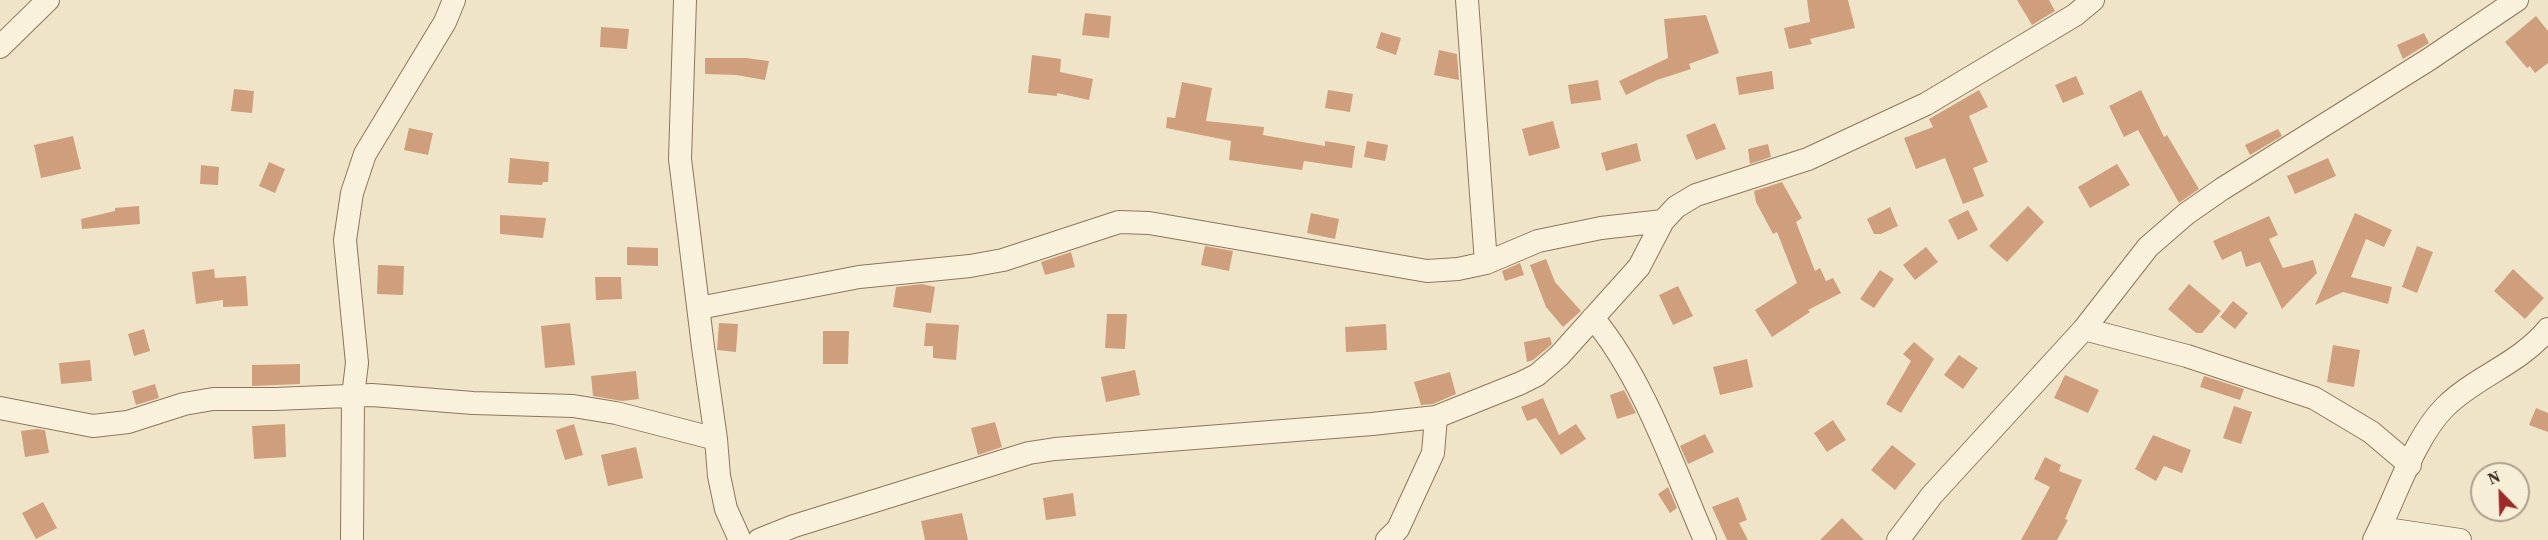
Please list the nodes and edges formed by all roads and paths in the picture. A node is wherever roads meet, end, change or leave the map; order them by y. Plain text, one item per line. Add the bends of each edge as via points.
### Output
1 (48, 0) edge
2 (454, 0) edge
3 (684, 0) edge
4 (1467, 0) edge
5 (2093, 0) edge
6 (2517, 0) edge
7 (2068, 7) edge
8 (0, 47) edge
9 (1663, 221) junction
10 (1486, 263) junction
11 (699, 308) junction
12 (1593, 318) junction
13 (2084, 329) junction
14 (2548, 329) edge
15 (353, 396) junction
16 (0, 408) edge
17 (1436, 417) junction
18 (716, 439) junction
19 (2409, 465) junction
20 (2377, 534) edge
21 (352, 540) edge
22 (740, 540) edge
23 (759, 540) edge
24 (1387, 540) edge
25 (1705, 540) edge
26 (1898, 540) edge
27 (2460, 540) edge

1 - 8 street
2 - 15 street via 445,22 366,154 352,193 345,240 357,363
3 - 11 street via 680,159
4 - 10 street
5 - 7 street
6 - 13 street via 2186,214 2148,247
7 - 9 street via 1926,104 1808,159 1696,195
9 - 10 street via 1538,241
9 - 12 street via 1639,267
10 - 11 street via 1427,271 1149,223 1119,222 1003,260 859,276
11 - 18 street
12 - 17 street via 1560,356 1537,375
12 - 25 street via 1608,335 1638,389
13 - 19 street via 2187,356 2314,398 2371,432
13 - 26 street via 1932,495
14 - 19 street via 2516,360 2446,406 2430,425
15 - 16 street via 213,399 128,422 93,426
15 - 18 street via 573,406
15 - 21 street
17 - 23 street via 1029,453
17 - 24 street via 1433,453 1398,529
18 - 22 street via 726,508
19 - 20 street
20 - 27 street

